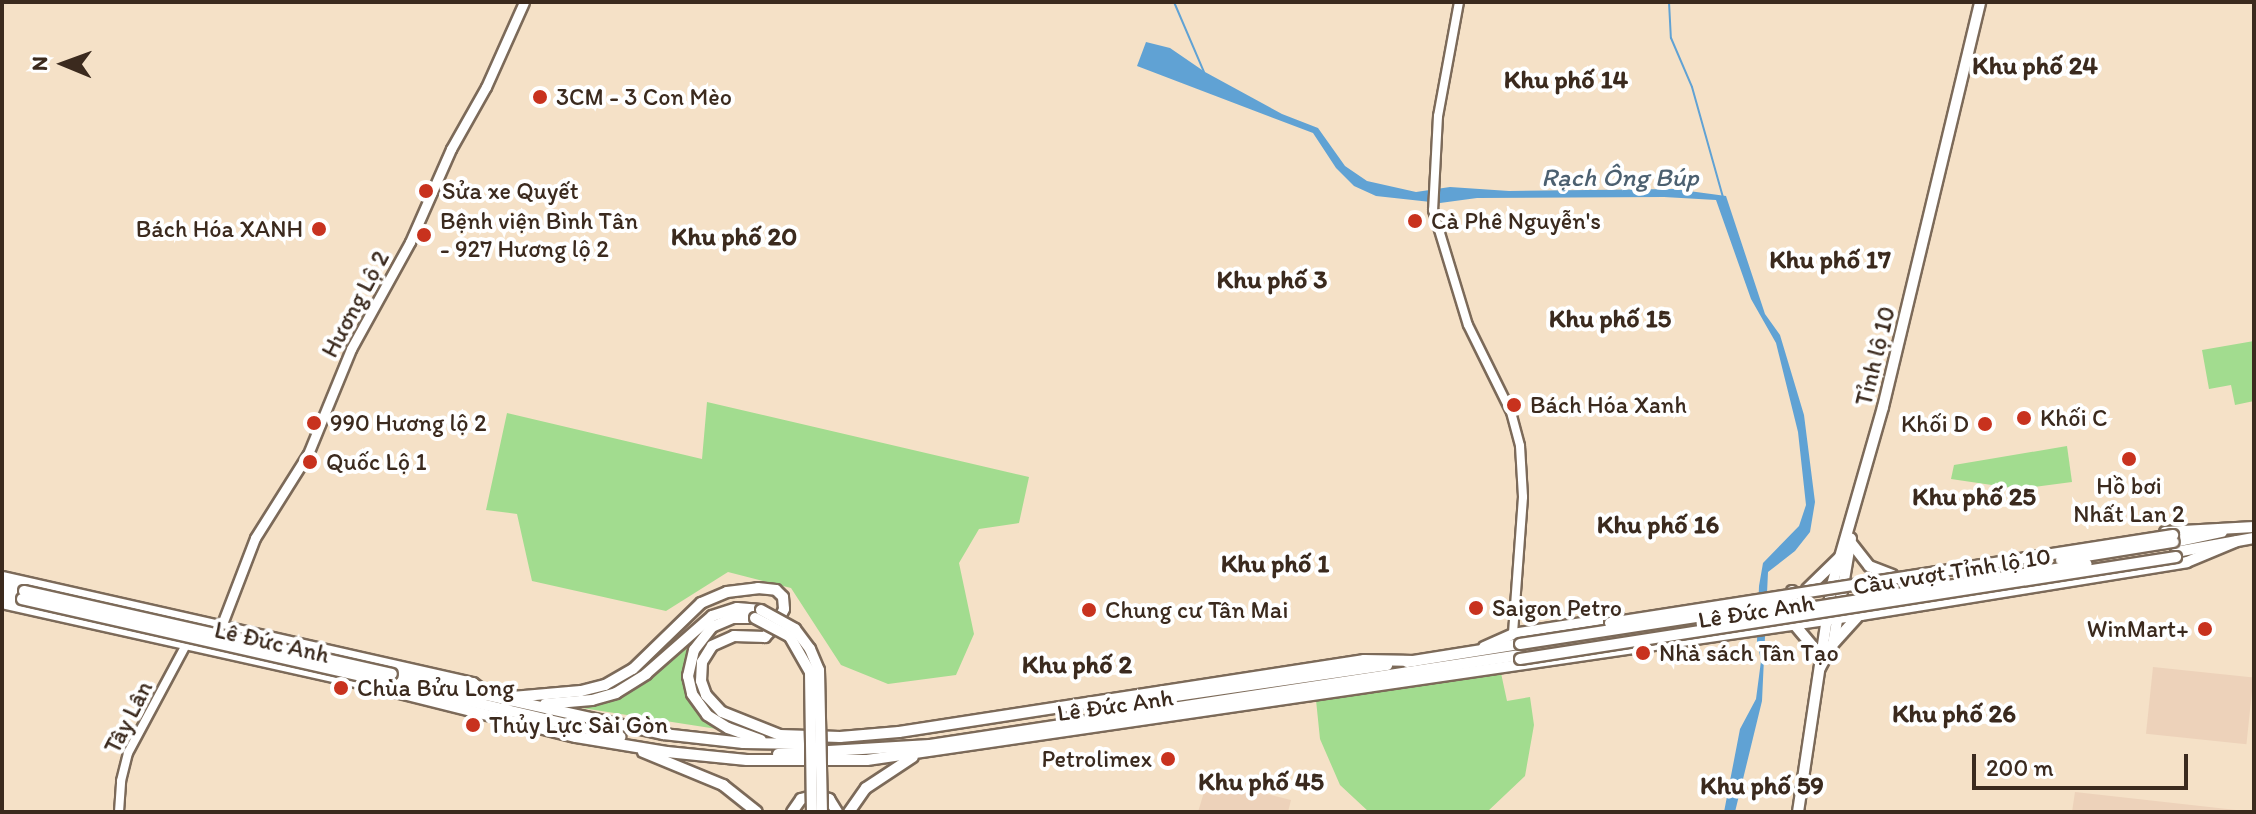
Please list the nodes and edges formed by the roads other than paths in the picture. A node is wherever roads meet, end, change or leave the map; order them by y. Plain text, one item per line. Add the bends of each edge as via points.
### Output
1 (524, 2) edge
2 (1459, 2) edge
3 (1980, 2) edge
4 (2254, 527) edge
5 (2236, 536) junction
6 (1851, 538) junction
7 (2254, 538) edge
8 (2175, 547) junction
9 (1839, 558) junction
10 (1963, 564) junction
11 (1895, 575) junction
12 (2, 577) edge
13 (1845, 583) junction
14 (1832, 585) junction
15 (2, 586) edge
16 (1807, 589) junction
17 (1792, 591) junction
18 (2, 595) edge
19 (23, 595) junction
20 (1968, 597) junction
21 (1722, 601) junction
22 (2, 603) edge
23 (1901, 608) junction
24 (168, 613) junction
25 (758, 614) junction
26 (1858, 615) junction
27 (1838, 619) junction
28 (1825, 620) junction
29 (222, 624) junction
30 (1794, 624) junction
31 (254, 632) junction
32 (160, 636) junction
33 (1723, 636) junction
34 (187, 643) junction
35 (1833, 644) junction
36 (1518, 649) junction
37 (1479, 650) junction
38 (1504, 652) junction
39 (1819, 654) junction
40 (245, 656) junction
41 (1492, 659) junction
42 (1439, 667) junction
43 (1820, 668) junction
44 (689, 682) junction
45 (1402, 682) junction
46 (458, 694) junction
47 (497, 698) junction
48 (531, 704) junction
49 (722, 712) junction
50 (899, 735) junction
51 (603, 736) junction
52 (772, 744) junction
53 (630, 746) junction
54 (919, 754) junction
55 (753, 808) edge
56 (119, 812) edge
57 (792, 812) edge
58 (812, 812) edge
59 (822, 812) edge
60 (837, 812) edge
61 (849, 812) edge
62 (1798, 812) edge

1 - 29 main road, Hương Lộ 2 via 410,242 351,349 308,454 255,538
2 - 36 street via 1443,83 1433,202 1468,325 1511,412 1520,446
3 - 6 main road, Tỉnh lộ 10
4 - 5 main road, Lê Đức Anh
5 - 7 main road
5 - 8 main road, Cầu vượt Tỉnh lộ 10 via 2211,545
5 - 8 main road, Cầu vượt Tỉnh lộ 10 via 2200,536
5 - 10 main road, Lê Đức Anh via 2196,528
5 - 20 main road, Lê Đức Anh via 2187,562
6 - 9 main road, Tỉnh lộ 10
6 - 11 main road via 1869,566
6 - 13 main road, Tỉnh lộ 10
8 - 36 main road, Cầu vượt Tỉnh lộ 10, bridge
8 - 36 main road, Cầu vượt Tỉnh lộ 10, bridge
9 - 14 main road, Tỉnh lộ 10
9 - 16 main road
10 - 11 main road, Lê Đức Anh
10 - 20 main road via 1959,584
11 - 13 main road, Lê Đức Anh
11 - 23 main road via 1891,590
12 - 24 main road, Lê Đức Anh
13 - 14 main road, Lê Đức Anh
13 - 27 main road, Tỉnh lộ 10
14 - 16 main road, Lê Đức Anh
14 - 28 main road, Tỉnh lộ 10
15 - 19 main road
16 - 17 main road, Lê Đức Anh
17 - 21 main road, Lê Đức Anh, bridge
17 - 30 main road via 1798,608
18 - 19 main road
19 - 46 main road, Lê Đức Anh, bridge
20 - 23 main road, Lê Đức Anh
21 - 33 main road via 1727,614
21 - 36 main road, Lê Đức Anh
22 - 32 main road, Lê Đức Anh
23 - 26 main road, Lê Đức Anh
24 - 29 main road, Lê Đức Anh
24 - 32 main road via 173,627
25 - 44 main road via 726,620 707,631 691,656
25 - 48 main road via 737,608 712,616 616,693
25 - 58 main road, bridge via 790,637 810,672
25 - 59 main road, bridge via 795,629 819,670
26 - 27 main road, Lê Đức Anh
26 - 35 main road
27 - 28 main road, Lê Đức Anh
27 - 35 main road, Tỉnh lộ 10
28 - 30 main road, Lê Đức Anh
28 - 39 main road, Tỉnh lộ 10
29 - 31 main road, Lê Đức Anh
29 - 34 main road
30 - 33 main road, Lê Đức Anh
30 - 39 main road
31 - 40 main road via 238,638 237,649
31 - 47 main road, Lê Đức Anh via 473,683
32 - 34 main road, Lê Đức Anh
33 - 36 main road, Lê Đức Anh
34 - 40 main road, Lê Đức Anh
34 - 56 street, Tây Lân via 128,753
35 - 43 main road, Tỉnh lộ 10
36 - 37 main road, Lê Đức Anh via 1498,638
36 - 38 main road, Cầu vượt Tỉnh lộ 10
36 - 38 main road, Cầu vượt Tỉnh lộ 10
36 - 41 main road
36 - 45 main road, Lê Đức Anh
37 - 38 main road, Cầu vượt Tỉnh lộ 10
37 - 50 main road, Lê Đức Anh via 1414,661 1340,664
38 - 41 main road, Cầu vượt Tỉnh lộ 10
39 - 43 main road, Tỉnh lộ 10
40 - 51 main road, Lê Đức Anh
41 - 42 main road, Lê Đức Anh
42 - 45 main road
42 - 51 main road, Lê Đức Anh via 868,752 750,755
43 - 62 main road, Tỉnh lộ 10
44 - 49 main road via 705,703
44 - 52 main road via 697,703 714,721
45 - 54 main road, Lê Đức Anh
46 - 47 main road, Lê Đức Anh
46 - 51 main road, Lê Đức Anh
47 - 48 main road, Lê Đức Anh
47 - 49 main road, Lê Đức Anh via 605,685 633,669 707,600 743,589 776,590 784,609 770,634 723,639 702,662 703,688
48 - 52 main road, Lê Đức Anh via 663,734
49 - 50 main road, Lê Đức Anh via 780,735
50 - 52 main road, Lê Đức Anh via 836,744
51 - 53 main road
51 - 53 main road, Lê Đức Anh
53 - 54 main road, Lê Đức Anh via 747,760 867,760
53 - 55 main road via 705,775
54 - 61 main road via 866,788
57 - 60 main road via 801,799 816,795 829,799

